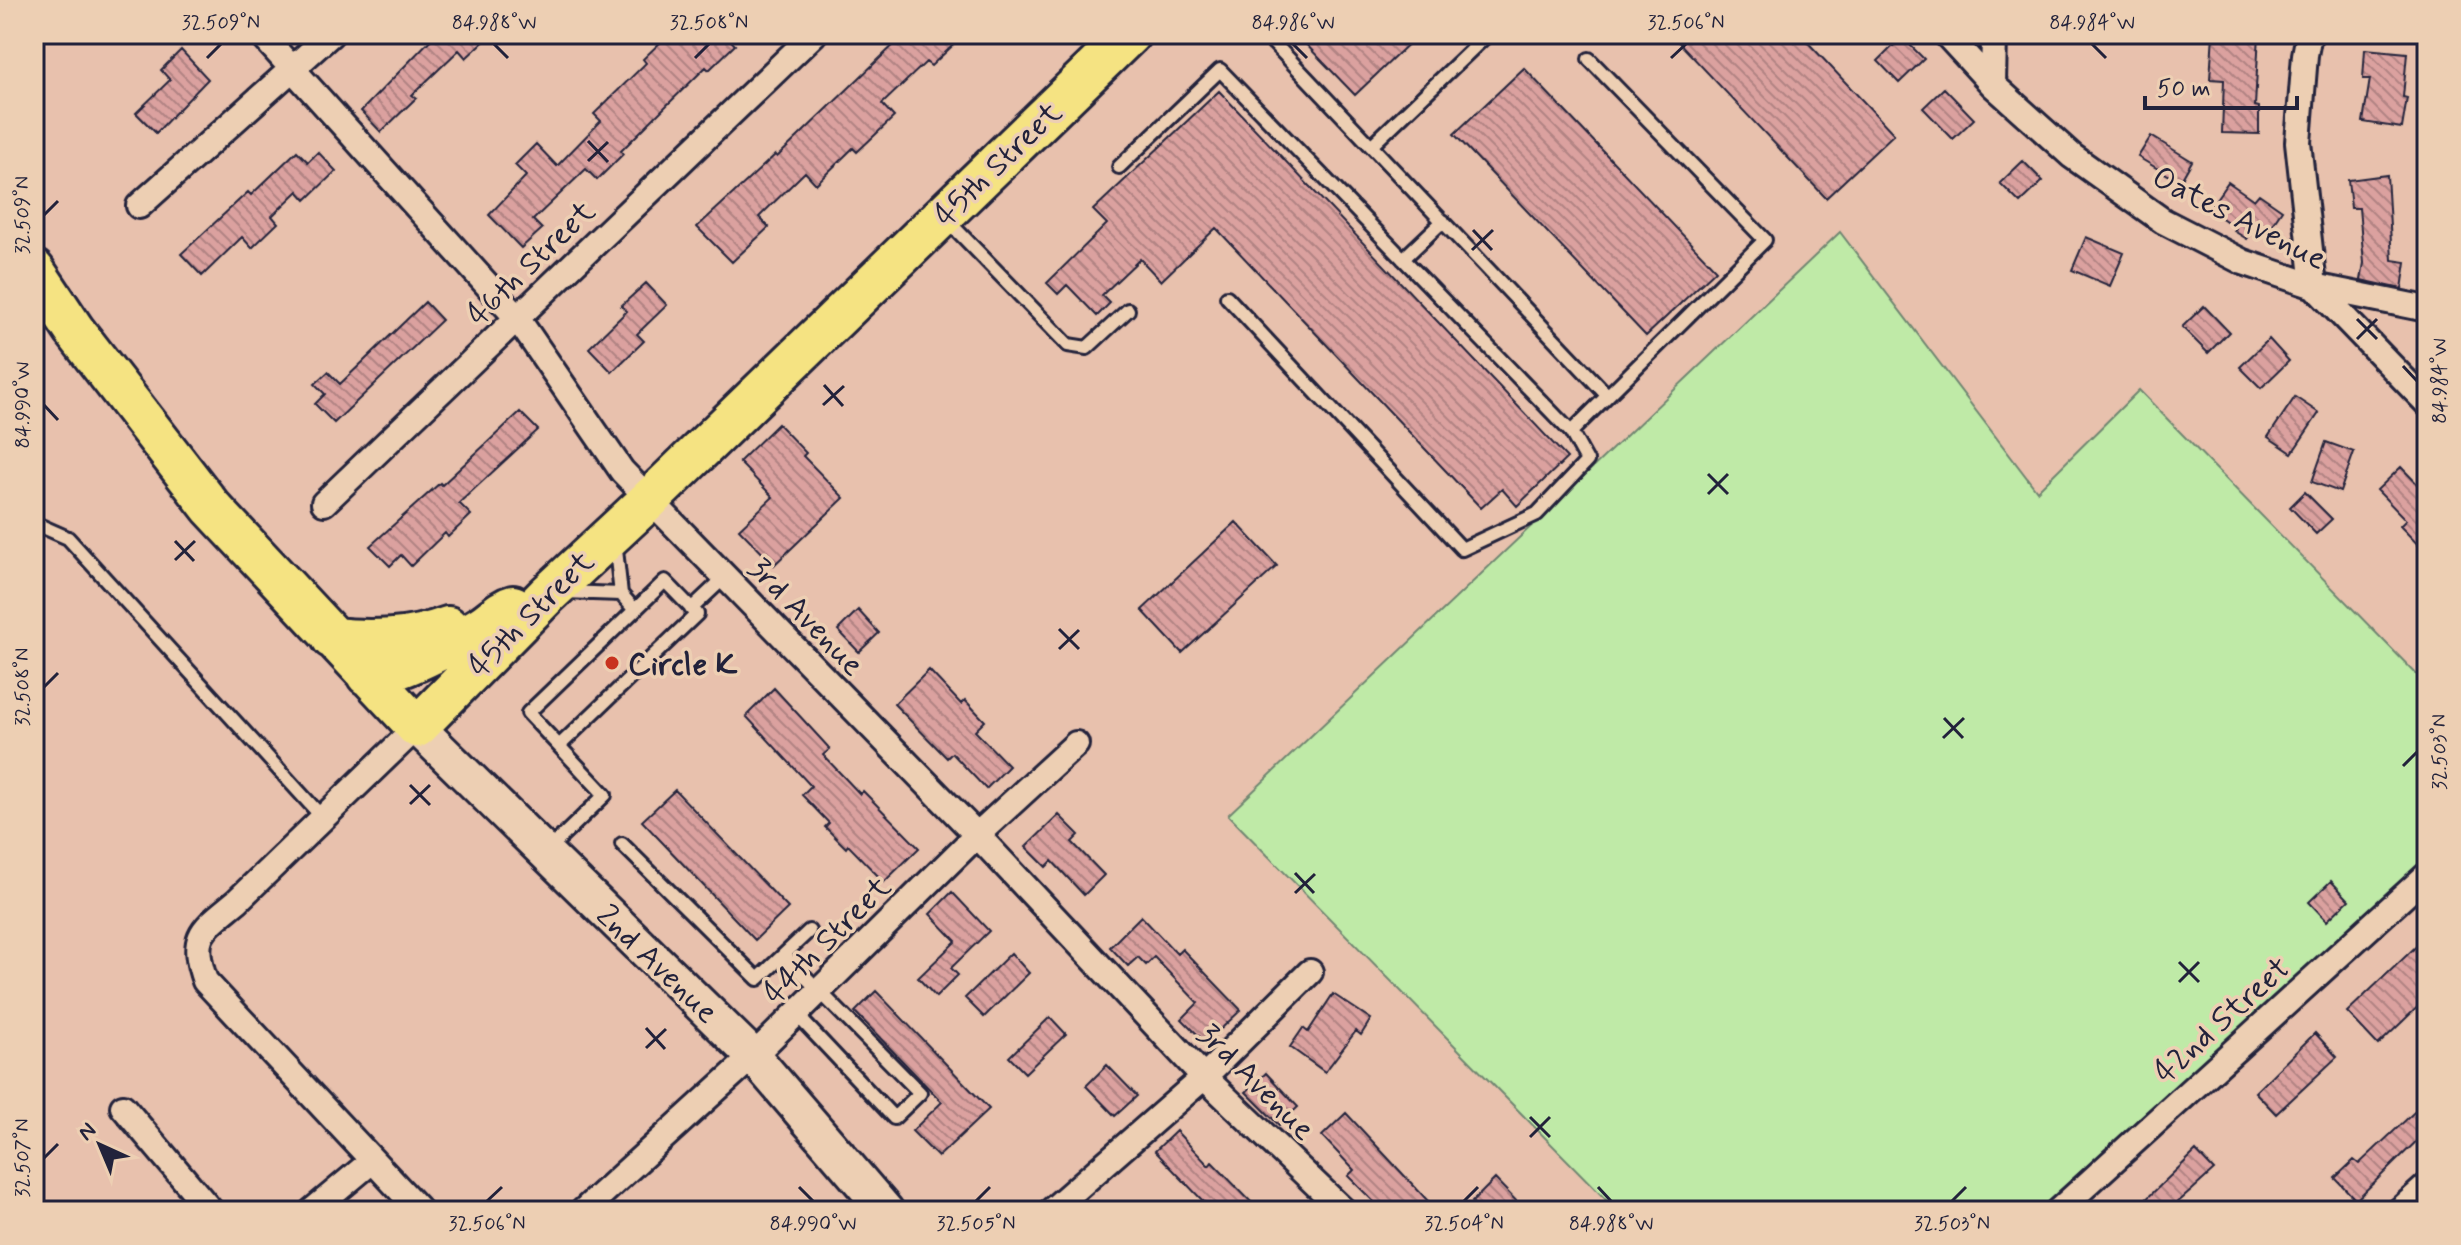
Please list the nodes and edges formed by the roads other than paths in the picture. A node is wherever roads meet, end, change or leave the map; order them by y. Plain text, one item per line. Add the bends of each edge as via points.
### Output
1 (261, 34) edge
2 (331, 34) edge
3 (814, 34) edge
4 (1130, 34) edge
5 (1265, 34) edge
6 (1488, 34) edge
7 (1946, 34) edge
8 (1994, 34) edge
9 (2309, 34) edge
10 (1589, 59) dead end
11 (294, 68) junction
12 (1993, 85) junction
13 (1371, 146) junction
14 (1119, 167) dead end
15 (139, 206) dead end
16 (942, 215) junction
17 (1443, 221) junction
18 (1403, 259) junction
19 (34, 270) edge
20 (2314, 286) junction
21 (1227, 297) dead end
22 (2427, 309) edge
23 (1128, 310) dead end
24 (517, 318) junction
25 (1607, 395) junction
26 (2427, 403) edge
27 (1571, 432) junction
28 (649, 500) junction
29 (324, 503) dead end
30 (34, 523) edge
31 (614, 531) junction
32 (725, 577) junction
33 (621, 594) junction
34 (546, 596) junction
35 (643, 606) junction
36 (507, 607) junction
37 (691, 609) junction
38 (622, 621) junction
39 (631, 631) dead end
40 (332, 638) junction
41 (367, 675) junction
42 (583, 703) dead end
43 (593, 714) junction
44 (567, 719) dead end
45 (417, 727) junction
46 (577, 729) junction
47 (1076, 744) dead end
48 (559, 746) junction
49 (322, 817) junction
50 (977, 835) junction
51 (622, 844) dead end
52 (545, 853) junction
53 (2427, 875) edge
54 (809, 931) dead end
55 (784, 955) junction
56 (1310, 972) dead end
57 (819, 991) junction
58 (796, 1014) junction
59 (753, 1056) junction
60 (1204, 1077) junction
61 (123, 1107) dead end
62 (372, 1161) junction
63 (2427, 1186) edge
64 (211, 1211) edge
65 (312, 1211) edge
66 (420, 1211) edge
67 (583, 1211) edge
68 (886, 1211) edge
69 (1051, 1211) edge
70 (1344, 1211) edge
71 (2058, 1211) edge
72 (2399, 1211) edge

1 - 11 street, 3rd Avenue
2 - 11 street
3 - 24 street, 46th Street
4 - 16 main road, 45th Street
5 - 13 lane
6 - 13 lane
7 - 12 street, Oates Avenue
8 - 12 street
9 - 20 street via 2298,142
10 - 25 lane via 1765,240
11 - 15 street
11 - 24 street, 3rd Avenue
12 - 20 street, Oates Avenue via 2072,156 2163,221 2243,262
13 - 17 lane
14 - 18 lane via 1220,70
16 - 23 lane via 1068,345 1087,348
16 - 28 main road, 45th Street
17 - 18 lane
17 - 25 lane
18 - 27 lane
19 - 40 main road via 211,507
20 - 22 street
20 - 26 street, Oates Avenue
21 - 27 lane via 1462,549 1537,514 1587,461
24 - 28 street, 3rd Avenue via 622,471
24 - 29 street, 46th Street
25 - 27 lane
28 - 31 main road, 45th Street
28 - 32 street, 3rd Avenue
30 - 49 lane via 68,538
31 - 33 lane
31 - 34 main road, 45th Street
32 - 37 lane
32 - 50 street, 3rd Avenue
33 - 34 lane
33 - 35 lane
34 - 36 main road
34 - 45 main road, 45th Street
35 - 37 lane via 665,581
35 - 38 lane
36 - 40 main road via 493,605 434,632 403,639
36 - 41 main road via 479,628 396,670
37 - 43 lane via 697,614 672,629 607,691
38 - 39 lane
38 - 48 lane via 605,647 550,700 528,713
40 - 41 main road
41 - 45 main road
42 - 43 lane
43 - 46 lane
44 - 46 lane
45 - 49 street, 45th Street
45 - 52 main road, 2nd Avenue
46 - 48 lane
47 - 50 street, 44th Street
48 - 52 lane via 605,795
49 - 62 street, 45th Street via 211,923 197,942 197,958 205,981
50 - 57 street, 44th Street
50 - 60 street, 3rd Avenue
51 - 55 lane via 758,979
52 - 59 main road, 2nd Avenue
53 - 71 street, 42nd Street
54 - 55 lane
55 - 57 lane
56 - 60 street
57 - 58 street, 44th Street
57 - 58 lane via 920,1093 894,1118
58 - 59 street, 44th Street
59 - 67 street, 44th Street
59 - 68 main road, 2nd Avenue
60 - 69 street
60 - 70 street, 3rd Avenue
61 - 64 street
62 - 65 street
62 - 66 street, 45th Street
63 - 72 street

